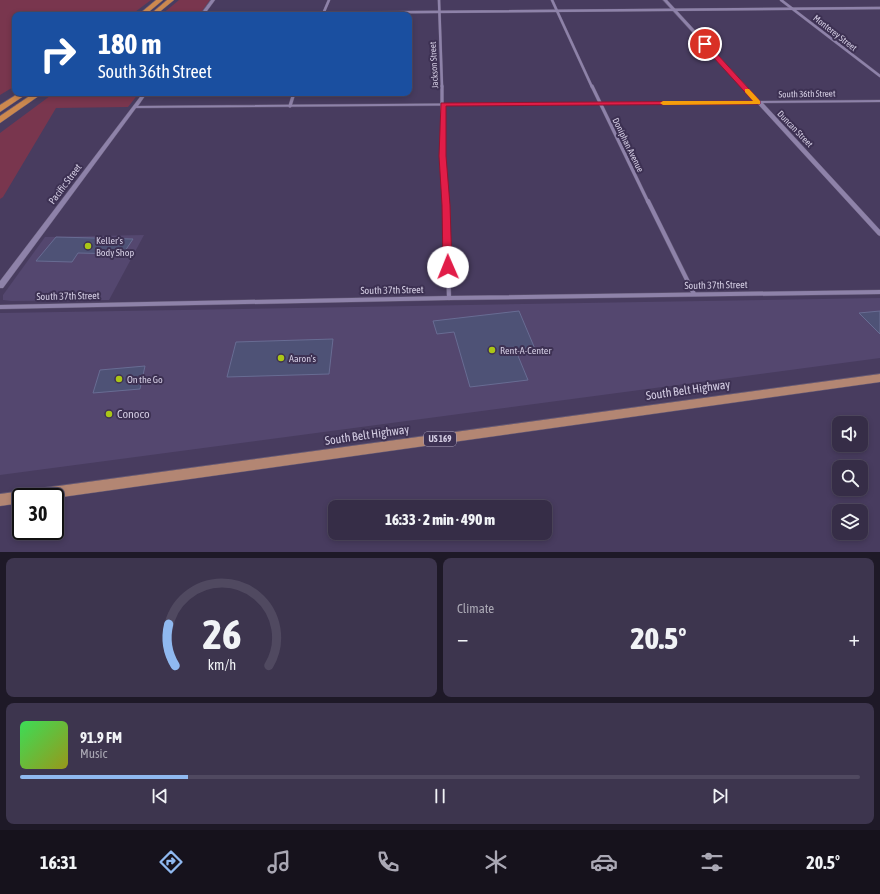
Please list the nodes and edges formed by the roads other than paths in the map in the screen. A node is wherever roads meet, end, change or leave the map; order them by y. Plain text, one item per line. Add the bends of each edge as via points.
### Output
1 (160, 0) edge
2 (171, 0) edge
3 (213, 0) edge
4 (329, 0) edge
5 (439, 0) edge
6 (552, 0) edge
7 (665, 0) edge
8 (781, 0) edge
9 (880, 8) edge
10 (793, 9) junction
11 (557, 10) junction
12 (673, 10) junction
13 (145, 12) edge
14 (157, 12) edge
15 (204, 12) edge
16 (325, 12) edge
17 (412, 12) edge
18 (439, 12) junction
19 (880, 76) edge
20 (12, 96) edge
21 (20, 96) edge
22 (35, 96) edge
23 (36, 96) edge
24 (143, 96) edge
25 (293, 96) edge
26 (880, 101) edge
27 (0, 103) edge
28 (758, 103) junction
29 (443, 104) junction
30 (600, 104) junction
31 (290, 106) junction
32 (135, 107) junction
33 (0, 109) edge
34 (0, 120) edge
35 (0, 126) edge
36 (880, 234) edge
37 (0, 286) edge
38 (880, 292) edge
39 (694, 294) junction
40 (449, 298) junction
41 (0, 307) edge
42 (880, 378) edge
43 (0, 500) edge

1 - 13 highway
2 - 14 highway
3 - 15 street
4 - 16 street
5 - 18 street, Jackson Street
6 - 11 street, Doniphan Avenue
7 - 12 street, Duncan Street
8 - 10 street, Monterey Street
9 - 10 street
10 - 12 street
10 - 19 street, Monterey Street
11 - 12 street
11 - 18 street
11 - 30 street, Doniphan Avenue
12 - 28 street, Duncan Street
17 - 18 street
18 - 29 street, Jackson Street
20 - 27 highway
21 - 33 highway
22 - 34 highway
23 - 35 highway
24 - 32 street, Pacific Street
25 - 31 street
26 - 28 street, South 36th Street
28 - 30 street, South 36th Street
28 - 36 street, Duncan Street via 812,158
29 - 30 street, South 36th Street
29 - 31 street, South 36th Street
29 - 40 street, Jackson Street via 442,156
30 - 39 street, Doniphan Avenue
31 - 32 street, South 36th Street
32 - 37 street, Pacific Street
38 - 39 street, South 37th Street
39 - 40 street, South 37th Street
40 - 41 street, South 37th Street
42 - 43 main road, South Belt Highway / US 169

